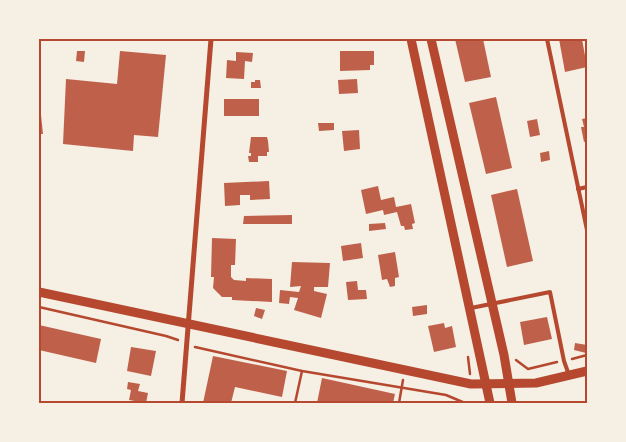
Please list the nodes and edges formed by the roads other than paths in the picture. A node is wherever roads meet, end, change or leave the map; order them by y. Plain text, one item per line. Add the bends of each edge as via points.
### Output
1 (212, 39) edge
2 (410, 39) edge
3 (431, 39) edge
4 (547, 39) edge
5 (587, 187) edge
6 (578, 189) junction
7 (587, 230) edge
8 (39, 292) edge
9 (492, 304) junction
10 (471, 308) junction
11 (187, 323) junction
12 (587, 371) edge
13 (569, 375) junction
14 (508, 384) junction
15 (486, 385) junction
16 (182, 403) edge
17 (490, 403) edge
18 (512, 403) edge

1 - 11 street
2 - 10 street
3 - 9 street
4 - 6 lane
5 - 6 lane
6 - 7 lane
8 - 11 street
9 - 10 lane
9 - 13 lane via 550,292
9 - 14 street
10 - 15 street
11 - 15 street via 444,379
11 - 16 street
12 - 13 street
13 - 14 street via 536,383
14 - 15 street
14 - 18 street
15 - 17 street

